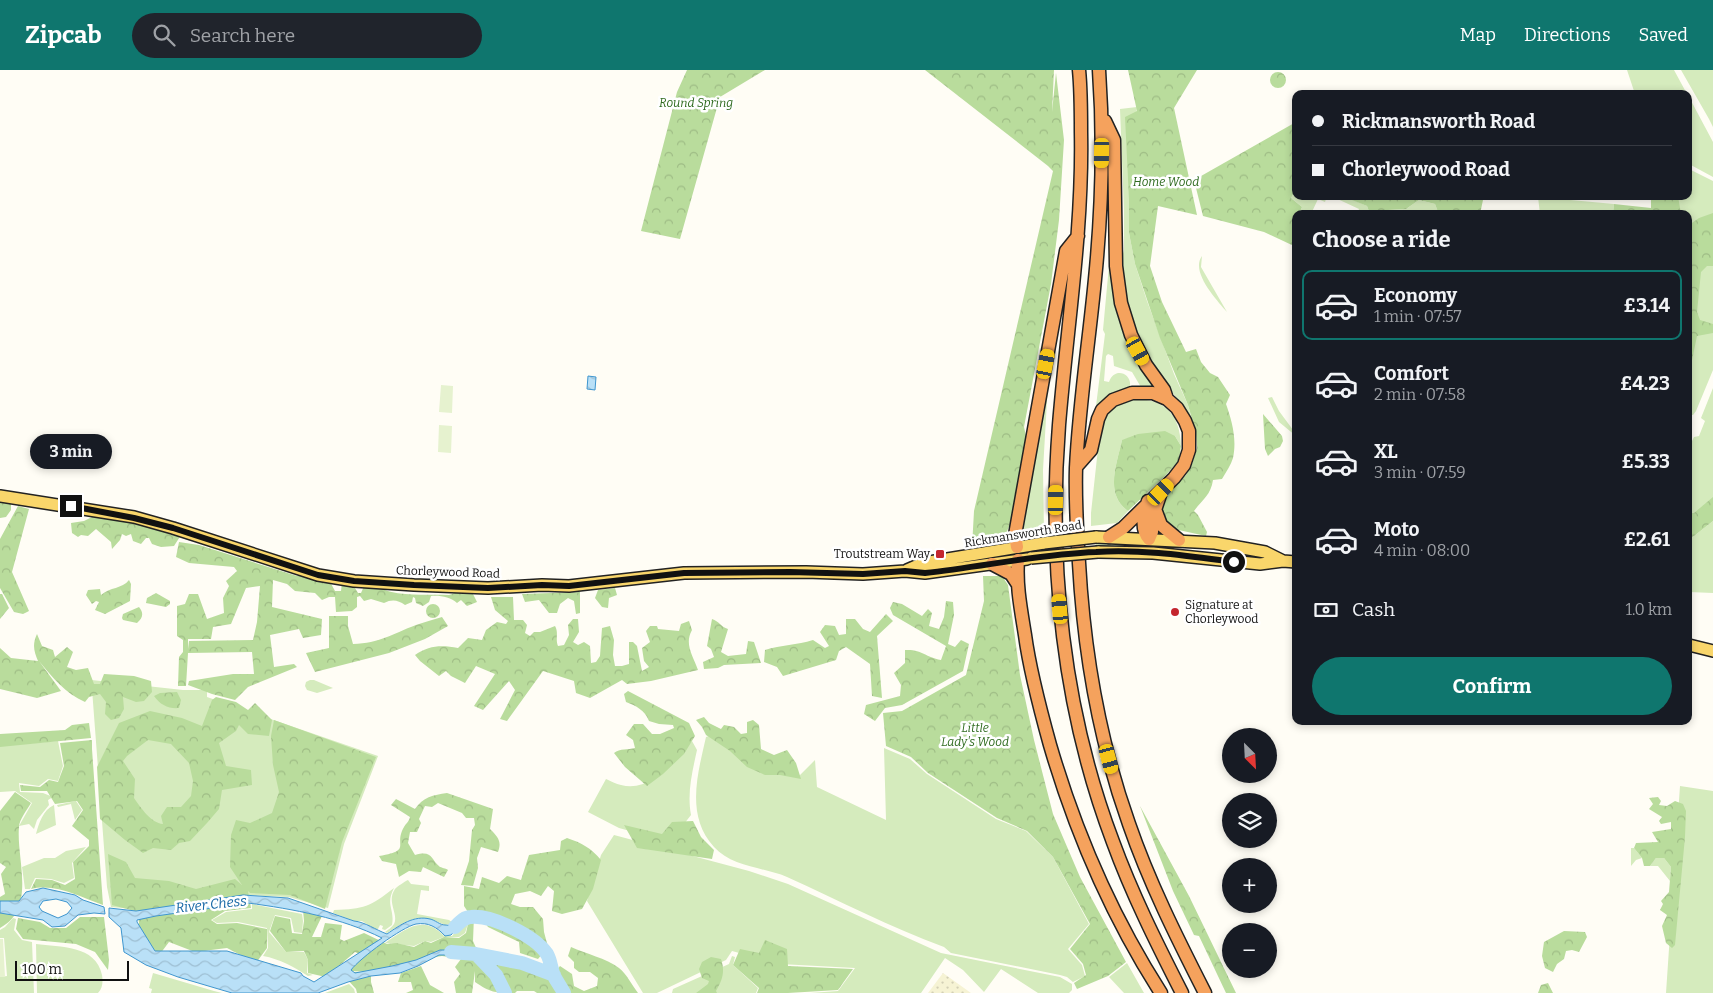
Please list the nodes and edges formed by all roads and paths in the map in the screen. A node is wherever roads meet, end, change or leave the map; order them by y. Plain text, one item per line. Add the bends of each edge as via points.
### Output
1 (1079, 70) edge
2 (1099, 70) edge
3 (1102, 114) junction
4 (1078, 236) junction
5 (1167, 399) junction
6 (1076, 467) junction
7 (0, 496) edge
8 (1152, 505) junction
9 (1109, 537) junction
10 (1149, 539) junction
11 (1179, 540) junction
12 (1043, 547) junction
13 (1136, 552) junction
14 (1069, 553) junction
15 (1017, 554) junction
16 (1190, 556) junction
17 (1283, 561) junction
18 (1292, 562) edge
19 (992, 564) junction
20 (905, 571) junction
21 (1017, 583) junction
22 (1692, 646) edge
23 (1713, 651) edge
24 (1161, 993) edge
25 (1182, 993) edge
26 (1205, 993) edge

1 - 4 highway via 1082,172
2 - 3 highway
3 - 5 highway via 1114,140 1116,266 1125,320 1138,351
3 - 6 highway via 1099,233
4 - 15 highway via 1066,251 1015,535
4 - 25 highway via 1056,468 1056,566 1067,660 1085,752 1104,819 1141,910
5 - 6 highway via 1137,393 1114,400 1102,410 1091,450
5 - 8 highway via 1185,421 1189,450 1184,465
6 - 26 highway via 1081,605 1093,690 1109,759 1144,863
7 - 20 main road, Chorleywood Road via 134,518 318,575 363,581 488,588 569,586 684,573 863,574
8 - 9 highway
8 - 10 highway via 1144,513 1144,532
8 - 11 highway via 1161,524
9 - 10 main road, Rickmansworth Road
9 - 12 main road, Rickmansworth Road, bridge
10 - 11 main road, Rickmansworth Road
10 - 13 main road
10 - 16 main road via 1154,545
11 - 17 main road, Rickmansworth Road via 1265,552
12 - 14 main road
12 - 15 main road, Rickmansworth Road
13 - 14 main road, Rickmansworth Road, bridge
13 - 16 main road, Rickmansworth Road
14 - 15 main road, Rickmansworth Road, bridge via 1031,558
15 - 19 main road, Rickmansworth Road
15 - 20 main road, Rickmansworth Road via 923,563
15 - 21 highway
16 - 17 main road, Rickmansworth Road via 1260,564
17 - 18 main road, Rickmansworth Road
19 - 20 main road, Rickmansworth Road via 925,573
19 - 21 highway via 1011,574
21 - 24 highway via 1035,688 1072,814 1107,897
22 - 23 main road

